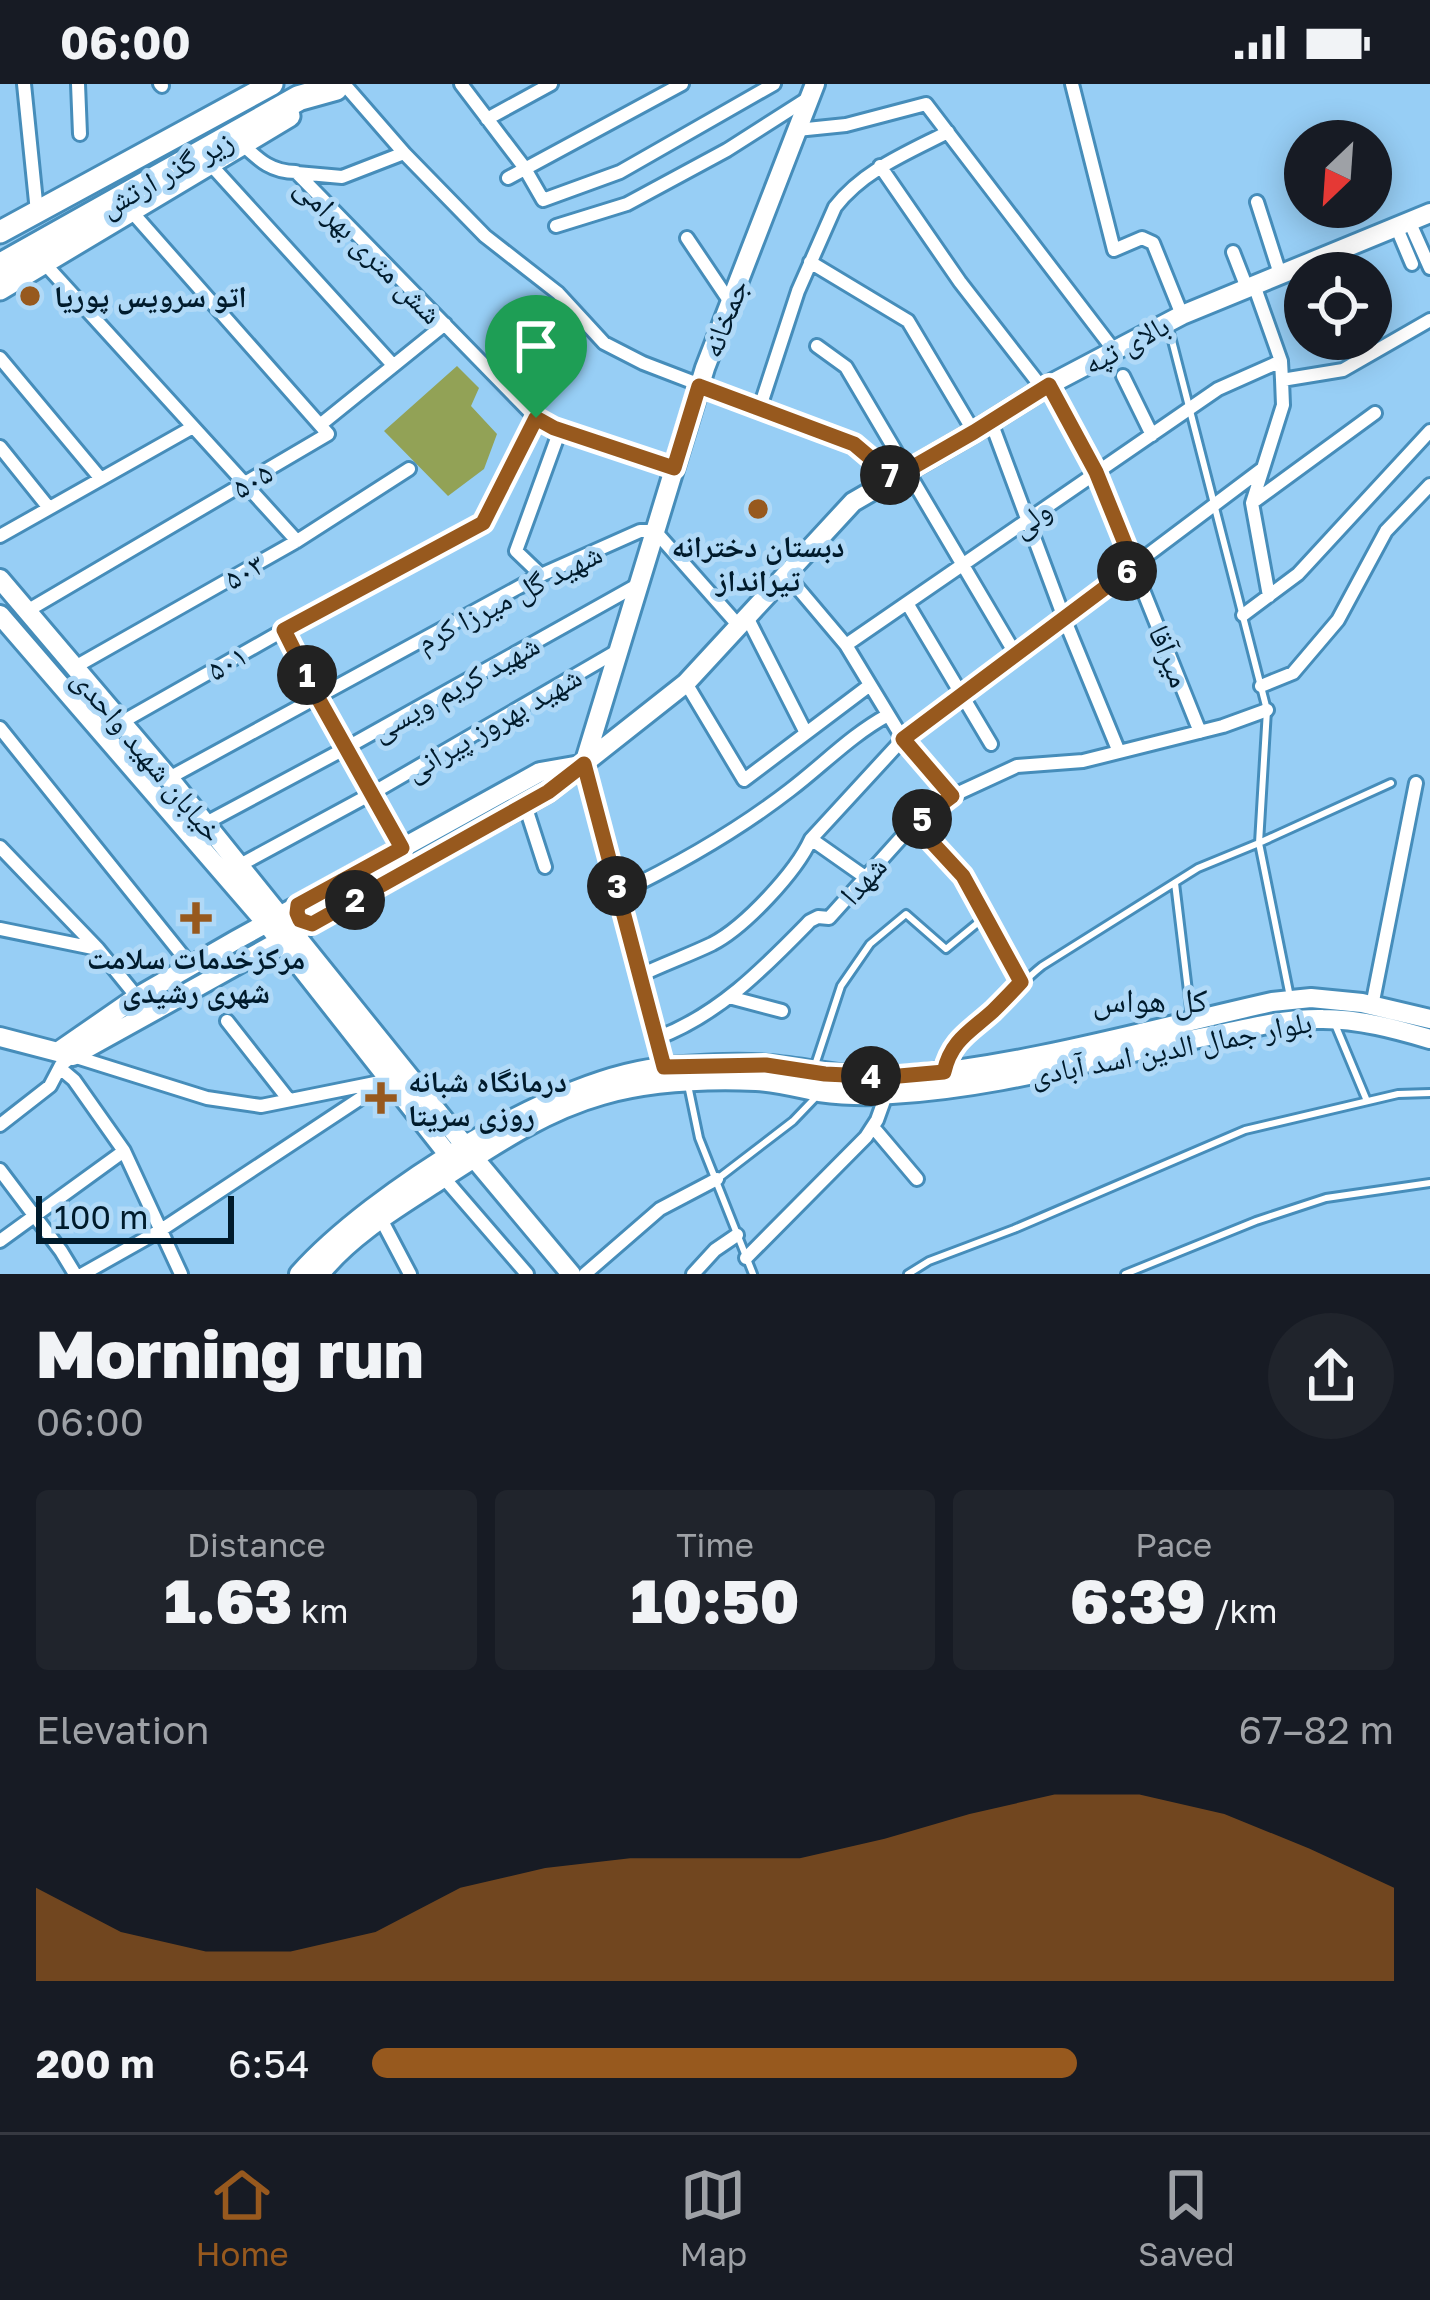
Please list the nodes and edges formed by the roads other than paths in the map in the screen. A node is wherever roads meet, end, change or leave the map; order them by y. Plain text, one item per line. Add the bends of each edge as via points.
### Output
1 (24, 84) edge
2 (78, 84) edge
3 (272, 84) edge
4 (296, 84) edge
5 (461, 84) edge
6 (551, 84) edge
7 (682, 84) edge
8 (774, 84) edge
9 (1072, 84) edge
10 (340, 85) edge
11 (812, 90) edge
12 (487, 119) junction
13 (797, 130) junction
14 (948, 132) junction
15 (80, 134) dead end
16 (243, 145) junction
17 (404, 153) junction
18 (211, 165) junction
19 (880, 166) junction
20 (524, 167) junction
21 (296, 172) junction
22 (508, 178) dead end
23 (1257, 202) dead end
24 (37, 212) junction
25 (132, 212) junction
26 (1430, 212) edge
27 (1402, 223) junction
28 (556, 226) dead end
29 (0, 232) edge
30 (687, 238) dead end
31 (1342, 248) junction
32 (0, 250) edge
33 (1233, 252) dead end
34 (1344, 252) edge
35 (810, 262) junction
36 (45, 264) junction
37 (1412, 264) dead end
38 (0, 266) edge
39 (1430, 268) edge
40 (1280, 274) junction
41 (1251, 286) junction
42 (0, 289) edge
43 (730, 302) junction
44 (1174, 318) junction
45 (1430, 320) edge
46 (445, 324) junction
47 (817, 346) dead end
48 (1113, 349) junction
49 (0, 358) edge
50 (1281, 361) junction
51 (393, 365) junction
52 (1123, 376) dead end
53 (1282, 380) junction
54 (699, 386) junction
55 (1046, 387) junction
56 (760, 407) junction
57 (1190, 408) junction
58 (1375, 413) dead end
59 (536, 418) junction
60 (320, 425) junction
61 (193, 427) junction
62 (982, 427) junction
63 (560, 430) junction
64 (1430, 431) edge
65 (1152, 434) junction
66 (0, 447) edge
67 (674, 468) junction
68 (409, 470) dead end
69 (1262, 470) junction
70 (1096, 472) junction
71 (900, 474) junction
72 (101, 479) junction
73 (245, 484) junction
74 (1430, 484) edge
75 (1252, 503) junction
76 (1214, 505) junction
77 (49, 508) junction
78 (1028, 520) junction
79 (655, 531) junction
80 (0, 536) edge
81 (297, 541) junction
82 (963, 565) junction
83 (1134, 566) junction
84 (541, 574) junction
85 (786, 574) junction
86 (0, 579) edge
87 (639, 584) junction
88 (1269, 596) junction
89 (907, 603) junction
90 (27, 611) junction
91 (1243, 615) junction
92 (1064, 618) junction
93 (743, 622) junction
94 (2, 624) edge
95 (284, 630) junction
96 (846, 645) junction
97 (619, 650) junction
98 (1016, 655) junction
99 (75, 667) junction
100 (686, 683) junction
101 (870, 685) junction
102 (1261, 686) junction
103 (961, 696) junction
104 (318, 698) junction
105 (1267, 710) junction
106 (888, 715) junction
107 (122, 722) junction
108 (0, 728) edge
109 (1200, 732) junction
110 (806, 733) junction
111 (903, 739) junction
112 (991, 745) dead end
113 (346, 748) junction
114 (1119, 752) junction
115 (584, 764) junction
116 (169, 778) junction
117 (1391, 783) dead end
118 (1416, 783) dead end
119 (371, 794) junction
120 (952, 796) junction
121 (525, 806) junction
122 (206, 823) junction
123 (915, 824) junction
124 (811, 839) junction
125 (1258, 843) junction
126 (0, 847) edge
127 (402, 848) junction
128 (240, 865) junction
129 (545, 867) dead end
130 (865, 878) junction
131 (1175, 883) junction
132 (619, 893) junction
133 (281, 914) junction
134 (986, 916) junction
135 (0, 929) edge
136 (296, 933) junction
137 (236, 940) junction
138 (98, 949) junction
139 (249, 958) junction
140 (191, 966) junction
141 (640, 975) junction
142 (1021, 982) junction
143 (137, 997) junction
144 (729, 997) junction
145 (1291, 1001) junction
146 (1372, 1006) junction
147 (1333, 1010) junction
148 (782, 1011) dead end
149 (1430, 1019) edge
150 (1192, 1020) junction
151 (226, 1021) dead end
152 (0, 1037) edge
153 (657, 1038) junction
154 (1430, 1039) edge
155 (63, 1060) junction
156 (664, 1067) junction
157 (813, 1072) junction
158 (945, 1081) junction
159 (387, 1082) junction
160 (687, 1082) junction
161 (821, 1092) junction
162 (1430, 1093) edge
163 (886, 1095) junction
164 (289, 1100) junction
165 (1367, 1101) junction
166 (0, 1125) edge
167 (873, 1127) junction
168 (124, 1150) junction
169 (463, 1154) junction
170 (0, 1170) edge
171 (444, 1178) junction
172 (917, 1178) dead end
173 (717, 1179) junction
174 (1430, 1183) edge
175 (34, 1215) junction
176 (381, 1219) junction
177 (161, 1230) junction
178 (737, 1235) junction
179 (0, 1240) edge
180 (746, 1258) junction
181 (79, 1274) edge
182 (181, 1274) edge
183 (299, 1274) edge
184 (320, 1274) edge
185 (410, 1274) edge
186 (527, 1274) edge
187 (572, 1274) edge
188 (585, 1274) edge
189 (693, 1274) edge
190 (753, 1274) edge
191 (908, 1274) edge
192 (1124, 1274) edge

1 - 24 street
2 - 15 street
3 - 24 main road
4 - 32 highway, زیر گذر ارتش
5 - 12 street
6 - 12 street
7 - 20 street
8 - 20 street via 620,172 543,200
9 - 44 street via 1114,250 1142,238 1153,243
10 - 16 main road
10 - 17 street
10 - 38 highway, زیر گذر ارتش via 298,98
11 - 13 main road, جمخانه
11 - 28 street via 727,150 627,203
12 - 20 street
13 - 14 street via 926,104
13 - 43 main road, جمخانه
14 - 19 street
14 - 48 street
16 - 18 main road
16 - 21 street, شش متری بهرامی via 265,166
17 - 21 street via 342,178
17 - 54 street via 604,343
18 - 25 main road
18 - 51 street
19 - 35 street via 835,207
19 - 55 street, میرآقا
20 - 22 street
21 - 46 street, شش متری بهرامی
23 - 40 street
24 - 29 main road
25 - 36 main road
25 - 60 street
26 - 27 main road, بالای تپه
27 - 31 main road, بالای تپه
27 - 37 street
27 - 39 street
30 - 43 street
31 - 34 street
31 - 40 main road, بالای تپه
33 - 41 street
35 - 56 street
35 - 62 street via 908,322
36 - 42 main road
36 - 61 street
40 - 41 main road, بالای تپه
41 - 44 main road, بالای تپه
41 - 50 street
43 - 54 main road, جمخانه
44 - 48 main road, بالای تپه
44 - 57 lane
45 - 53 street via 1342,370
46 - 51 street, ۵۰۵
46 - 59 street, شش متری بهرامی
47 - 71 street via 846,367
48 - 55 main road, بالای تپه
49 - 72 street
50 - 53 street
50 - 57 street, ولی
51 - 60 street, ۵۰۵
52 - 65 street
53 - 69 street via 1283,405
54 - 56 street
54 - 67 main road, جمخانه
55 - 62 main road, بالای تپه
55 - 70 street, میرآقا
56 - 71 street via 854,444
57 - 65 street, ولی
57 - 76 lane
58 - 75 street
59 - 63 street, شش متری بهرامی
59 - 95 street, ۵۰۱ via 483,523
60 - 73 street, ۵۰۵ via 328,434
61 - 72 street
61 - 73 street
62 - 71 main road, بالای تپه
62 - 78 street
63 - 67 street, شش متری بهرامی
63 - 84 street via 516,551
64 - 88 street
65 - 70 street, ولی
66 - 77 street
67 - 79 main road, جمخانه
68 - 81 street, ۵۰۳
69 - 75 street
69 - 76 street
70 - 78 street, ولی
70 - 83 street, میرآقا
71 - 82 street
71 - 85 main road, بالای تپه via 853,502
72 - 77 street
73 - 81 street
73 - 90 street, ۵۰۵
74 - 102 street via 1386,531 1338,620 1293,673
75 - 88 street
76 - 83 street
76 - 91 lane
77 - 80 street
78 - 82 street, ولی
78 - 92 street
79 - 84 street, شهید گل میرزا کرم
79 - 87 main road, جمخانه
79 - 93 street
81 - 99 street, ۵۰۳
82 - 89 street, ولی
82 - 98 street
83 - 92 street
83 - 109 street, میرآقا
84 - 104 street, شهید گل میرزا کرم
85 - 93 main road, بالای تپه
85 - 96 street
86 - 90 main road, خیابان شهید واحدی
87 - 97 main road, جمخانه
87 - 113 street, شهید کریم ویسی
88 - 91 street
89 - 96 street, ولی
89 - 103 street
90 - 99 main road, خیابان شهید واحدی
91 - 102 lane
92 - 98 street
92 - 114 street
93 - 100 main road, بالای تپه
93 - 110 street
94 - 133 main road, خیابان شهید واحدی
95 - 104 street
95 - 107 street, ۵۰۱
96 - 101 street
97 - 115 main road, جمخانه
97 - 119 street, شهید بهروز پیرانی
98 - 103 street
99 - 107 main road, خیابان شهید واحدی
100 - 110 street via 744,780
100 - 115 main road, بالای تپه
101 - 106 street
101 - 110 street
102 - 105 lane
103 - 111 street
103 - 112 street
104 - 113 street
104 - 116 street, شهید گل میرزا کرم
105 - 109 street
105 - 125 lane
106 - 111 street
106 - 132 street via 727,834
107 - 116 main road, خیابان شهید واحدی
108 - 140 street
109 - 114 street
111 - 120 street
111 - 124 street
113 - 119 street
113 - 122 street, شهید کریم ویسی
114 - 120 street, شهدا via 1017,766
115 - 121 main road, بالای تپه
115 - 127 main road via 540,772
115 - 132 street
116 - 122 main road, خیابان شهید واحدی
117 - 125 lane
118 - 146 street
119 - 127 street
119 - 128 street, شهید بهروز پیرانی
120 - 123 street, شهدا
121 - 129 street
121 - 136 main road, بالای تپه
122 - 128 main road, خیابان شهید واحدی
123 - 130 street, شهدا
123 - 134 street via 963,876
124 - 130 street
124 - 141 street via 764,902 717,941
125 - 131 lane
125 - 145 lane
126 - 138 street
127 - 133 main road
128 - 133 main road, خیابان شهید واحدی
130 - 144 street, شهدا via 829,919 810,921
131 - 142 lane
131 - 150 lane
132 - 141 street
133 - 136 main road, خیابان شهید واحدی
133 - 136 main road via 297,913
133 - 137 main road
134 - 142 lane
134 - 157 lane via 946,949 906,914 870,944 841,986
135 - 138 street
136 - 139 main road, بالای تپه
136 - 159 main road
136 - 169 main road
137 - 139 main road via 248,944
137 - 140 main road
138 - 143 street
139 - 155 main road, بالای تپه
140 - 143 main road
141 - 153 street
142 - 158 lane via 970,1027 948,1056
143 - 155 main road
144 - 148 street
144 - 153 street, شهدا
145 - 147 main road, بلوار جمال الدین اسد آبادی via 1311,998
145 - 150 main road, بلوار جمال الدین اسد آبادی
146 - 147 main road, بلوار جمال الدین اسد آبادی
146 - 149 main road, بلوار جمال الدین اسد آبادی
147 - 154 main road, بلوار جمال الدین اسد آبادی
147 - 158 main road, بلوار جمال الدین اسد آبادی via 987,1084
147 - 165 lane
150 - 158 main road, بلوار جمال الدین اسد آبادی
151 - 164 street
152 - 155 main road
153 - 156 street
155 - 164 street via 207,1098 261,1106
155 - 166 street via 50,1086
155 - 168 street
156 - 157 main road, بلوار جمال الدین اسد آبادی
156 - 169 main road, بلوار جمال الدین اسد آبادی via 585,1085
157 - 158 main road, بلوار جمال الدین اسد آبادی
158 - 163 main road, بلوار جمال الدین اسد آبادی
159 - 164 street
159 - 169 main road
159 - 177 street
160 - 161 main road, بلوار جمال الدین اسد آبادی via 760,1081
160 - 169 main road, بلوار جمال الدین اسد آبادی via 570,1106
160 - 173 lane
161 - 163 main road, بلوار جمال الدین اسد آبادی
161 - 173 lane
162 - 165 lane
163 - 167 street
165 - 191 lane via 1245,1130
167 - 172 street
167 - 180 street
168 - 175 street
168 - 177 street
169 - 171 main road, بلوار جمال الدین اسد آبادی
169 - 183 main road, بلوار جمال الدین اسد آبادی via 382,1202
169 - 187 main road
170 - 175 street
171 - 176 main road, بلوار جمال الدین اسد آبادی
171 - 186 street
173 - 178 lane
173 - 188 street via 660,1209
174 - 192 lane via 1326,1198
175 - 179 street
175 - 181 street
176 - 184 main road, بلوار جمال الدین اسد آبادی
176 - 185 street
177 - 181 street
177 - 182 street
178 - 180 lane
178 - 189 street
180 - 190 lane

